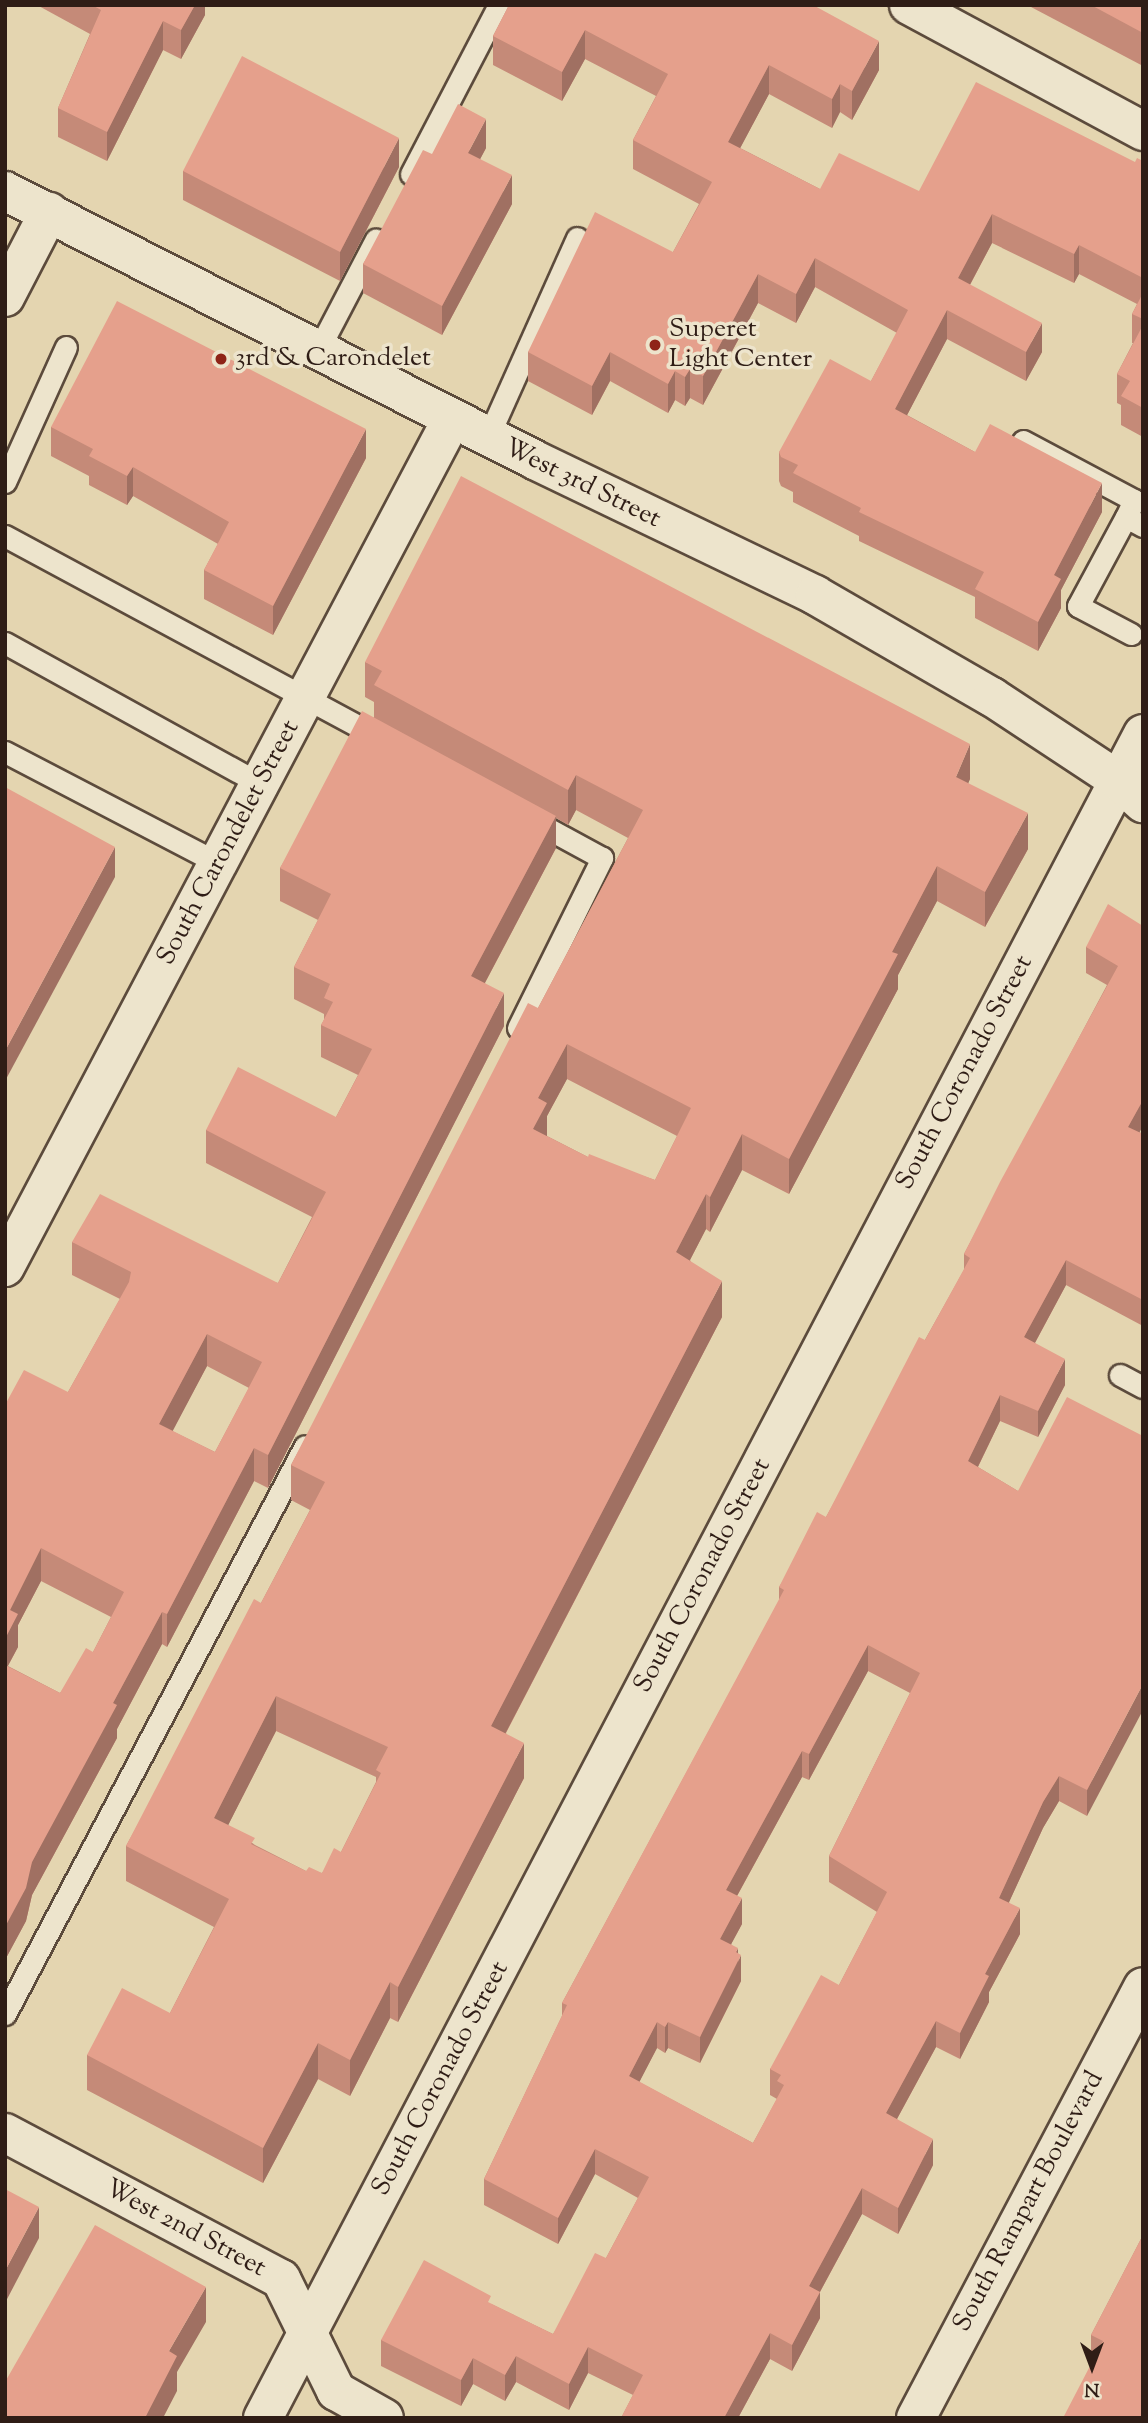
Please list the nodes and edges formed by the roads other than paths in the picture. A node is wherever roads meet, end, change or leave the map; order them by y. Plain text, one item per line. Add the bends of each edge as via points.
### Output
1 (499, 5) edge
2 (909, 5) edge
3 (1143, 131) edge
4 (5, 191) edge
5 (399, 195) edge
6 (49, 212) junction
7 (387, 219) edge
8 (577, 238) dead end
9 (5, 297) edge
10 (66, 347) dead end
11 (317, 352) junction
12 (452, 419) junction
13 (488, 437) junction
14 (1023, 441) edge
15 (5, 482) edge
16 (1134, 522) edge
17 (5, 536) edge
18 (1131, 635) dead end
19 (5, 643) edge
20 (305, 698) junction
21 (1143, 734) edge
22 (402, 750) edge
23 (5, 752) edge
24 (260, 784) junction
25 (1130, 792) edge
26 (508, 807) edge
27 (218, 863) junction
28 (511, 1043) edge
29 (5, 1267) edge
30 (1120, 1376) dead end
31 (1143, 1387) edge
32 (316, 1425) edge
33 (1143, 1987) edge
34 (5, 2014) edge
35 (5, 2133) edge
36 (307, 2334) junction
37 (263, 2418) edge
38 (384, 2418) edge
39 (916, 2418) edge

1 - 5 lane
2 - 3 street
4 - 6 street, West 3rd Street
6 - 9 street
6 - 11 street, West 3rd Street
7 - 11 lane
8 - 13 lane
10 - 15 lane
11 - 12 street, West 3rd Street
12 - 13 street, West 3rd Street
12 - 20 street, South Carondelet Street
13 - 25 street, West 3rd Street via 815,595 992,697
14 - 16 lane via 1134,500
16 - 18 lane via 1078,606
17 - 20 lane
19 - 24 lane
20 - 22 lane
20 - 24 street, South Carondelet Street
21 - 25 street, South Coronado Street
23 - 27 lane
24 - 27 street, South Carondelet Street
25 - 36 street, South Coronado Street
26 - 28 lane via 602,858
27 - 29 street, South Carondelet Street
30 - 31 lane
32 - 34 lane
33 - 39 street, South Rampart Boulevard
35 - 36 street, West 2nd Street via 281,2279
36 - 37 street, South Coronado Street
36 - 38 street, West 2nd Street via 336,2391

